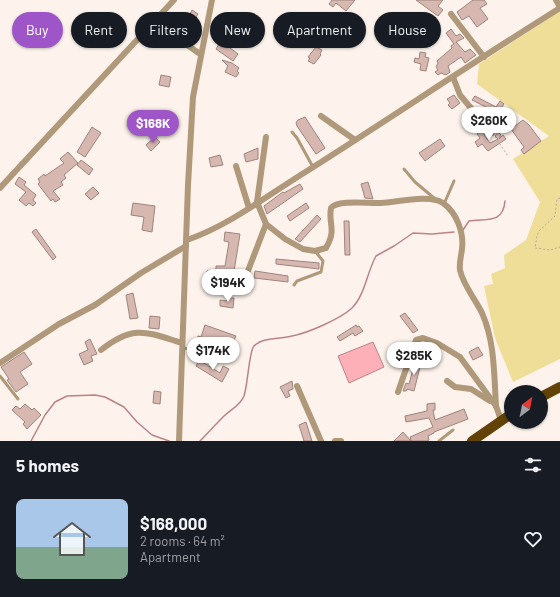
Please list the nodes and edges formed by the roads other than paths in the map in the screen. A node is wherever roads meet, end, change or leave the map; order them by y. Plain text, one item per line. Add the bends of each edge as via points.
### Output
1 (174, 0) edge
2 (212, 0) edge
3 (556, 0) edge
4 (560, 7) edge
5 (451, 14) dead end
6 (191, 48) edge
7 (200, 54) junction
8 (484, 57) junction
9 (453, 77) junction
10 (321, 116) dead end
11 (292, 132) dead end
12 (492, 133) road end
13 (266, 137) dead end
14 (355, 140) junction
15 (236, 166) dead end
16 (313, 167) junction
17 (404, 169) dead end
18 (454, 181) dead end
19 (0, 188) edge
20 (435, 199) junction
21 (257, 202) junction
22 (444, 204) junction
23 (249, 208) junction
24 (266, 224) junction
25 (186, 243) junction
26 (315, 252) junction
27 (294, 285) dead end
28 (241, 289) dead end
29 (182, 346) junction
30 (222, 349) dead end
31 (100, 350) dead end
32 (0, 363) edge
33 (0, 376) edge
34 (447, 381) dead end
35 (297, 386) dead end
36 (560, 387) edge
37 (398, 392) dead end
38 (548, 393) edge
39 (18, 399) dead end
40 (496, 406) junction
41 (504, 418) edge
42 (501, 420) junction
43 (453, 430) dead end
44 (179, 441) edge
45 (321, 441) edge
46 (335, 441) edge
47 (341, 441) edge
48 (439, 441) edge
49 (472, 441) edge

1 - 19 street
2 - 7 street
3 - 4 street
4 - 8 street
5 - 8 street
6 - 7 street
7 - 25 street via 193,97
8 - 9 street
9 - 12 street via 460,95
9 - 14 street
10 - 14 street
11 - 16 lane
13 - 21 street
14 - 16 street
15 - 23 street
16 - 21 street
17 - 20 lane
18 - 22 lane
20 - 22 street
20 - 26 street via 334,205 330,212 333,228 330,240 326,248
21 - 23 street
21 - 24 street
22 - 40 street via 457,220 462,237 460,272 482,314 489,335 494,359
23 - 25 street
24 - 26 street via 295,245
24 - 28 street
25 - 29 street
25 - 32 street via 98,303 59,324
26 - 27 lane via 323,261 321,272 297,281
29 - 30 lane via 196,350
29 - 31 street via 148,333 134,332 113,340
29 - 44 street
33 - 39 lane
34 - 40 street via 455,387 471,389
35 - 45 street
36 - 38 highway
37 - 40 street via 416,340 423,338 437,342 457,354
40 - 42 street
41 - 42 highway
42 - 49 highway
43 - 48 lane
46 - 47 street

